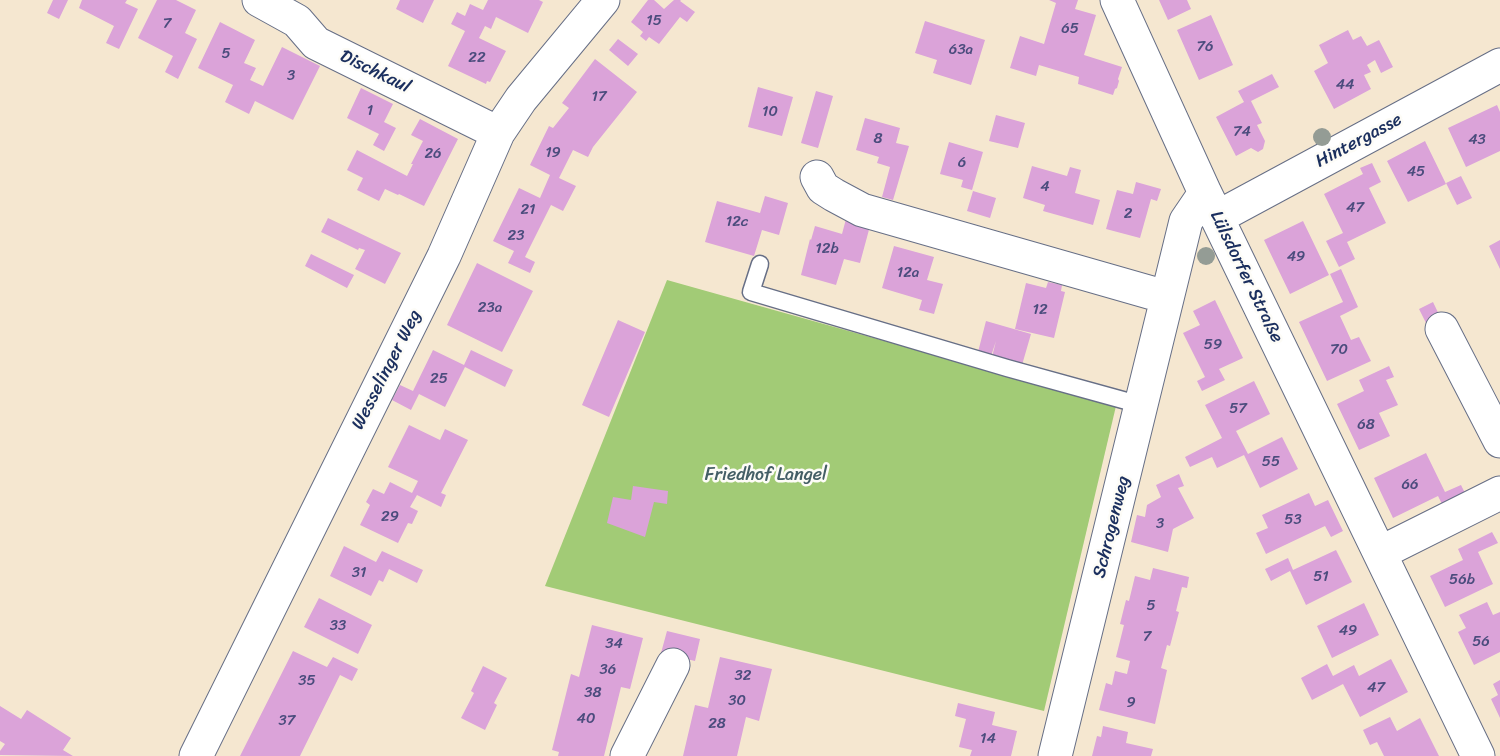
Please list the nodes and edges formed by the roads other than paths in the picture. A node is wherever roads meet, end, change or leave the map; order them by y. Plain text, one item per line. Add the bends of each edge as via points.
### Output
1 (259, 0) edge
2 (603, 0) edge
3 (1117, 0) edge
4 (303, 10) edge
5 (1500, 64) edge
6 (498, 133) junction
7 (817, 177) dead end
8 (1211, 205) junction
9 (759, 264) dead end
10 (1167, 297) junction
11 (1442, 329) dead end
12 (1141, 405) junction
13 (1500, 441) edge
14 (1500, 493) edge
15 (1380, 553) junction
16 (673, 665) dead end
17 (196, 756) edge
18 (627, 756) edge
19 (1055, 756) edge
20 (1478, 756) edge

1 - 4 street, Dischkaul
2 - 6 street, Wesselinger Weg via 521,99
3 - 8 street, Lülsdorfer Straße
4 - 6 street, Dischkaul via 316,43
5 - 8 street, Hintergasse
6 - 17 street, Wesselinger Weg via 444,256
7 - 10 street via 823,188 862,210
8 - 10 street, Schrogenweg via 1186,221
8 - 15 street, Lülsdorfer Straße
9 - 12 lane via 751,292
10 - 12 street, Schrogenweg
11 - 13 street
12 - 19 street, Schrogenweg
14 - 15 street
15 - 20 street, Lülsdorfer Straße
16 - 18 street

